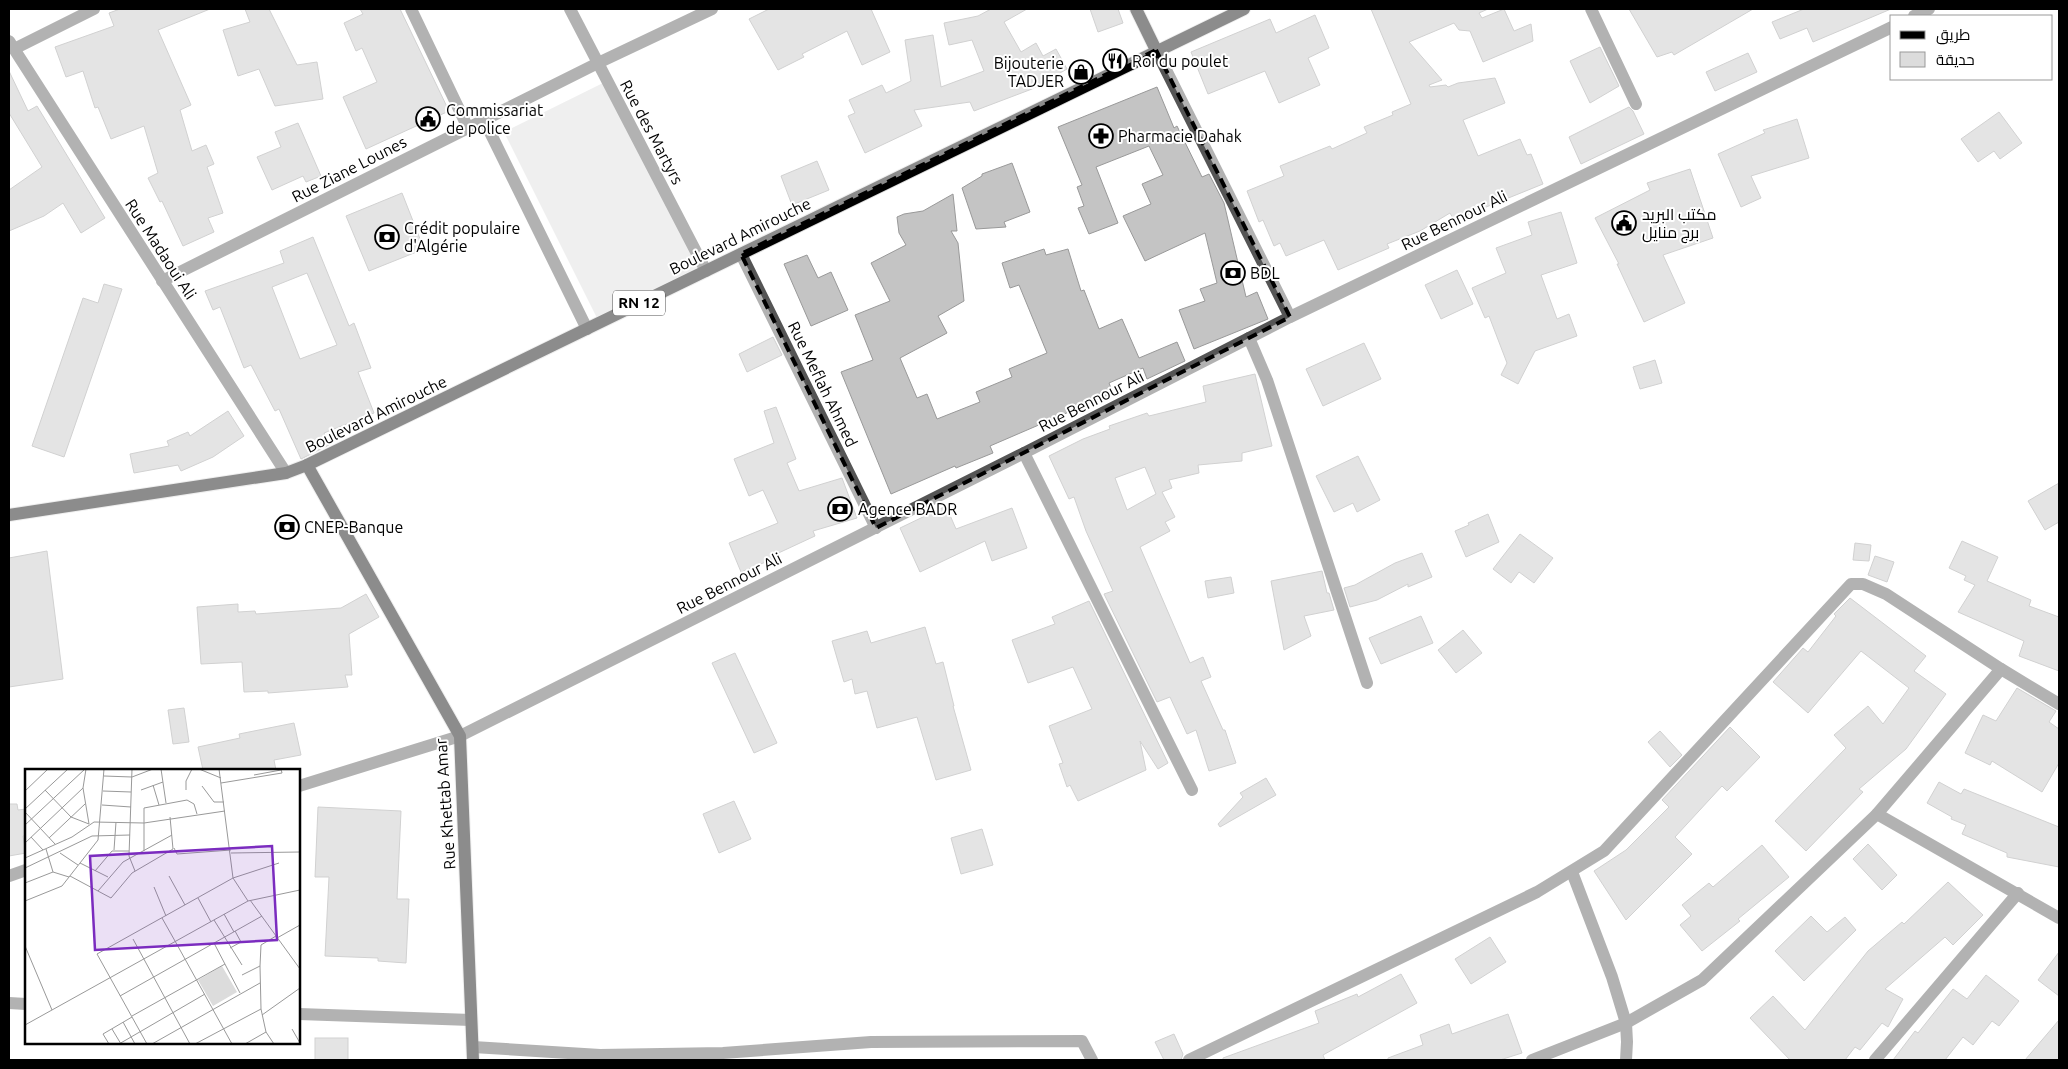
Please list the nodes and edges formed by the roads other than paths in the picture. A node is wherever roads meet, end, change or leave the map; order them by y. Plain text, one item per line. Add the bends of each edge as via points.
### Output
1 (94, 9) edge
2 (411, 9) edge
3 (570, 9) edge
4 (712, 9) edge
5 (1136, 9) edge
6 (1244, 9) edge
7 (1591, 9) edge
8 (1929, 9) edge
9 (1916, 15) edge
10 (1890, 28) edge
11 (11, 45) edge
12 (1156, 50) junction
13 (598, 63) junction
14 (1636, 104) dead end
15 (484, 120) junction
16 (468, 128) junction
17 (741, 254) junction
18 (706, 271) junction
19 (162, 281) junction
20 (1290, 317) junction
21 (587, 329) junction
22 (1249, 338) junction
23 (1024, 453) junction
24 (307, 465) junction
25 (286, 473) junction
26 (9, 515) edge
27 (876, 528) junction
28 (2000, 669) junction
29 (1367, 683) dead end
30 (2059, 704) edge
31 (460, 736) junction
32 (300, 786) edge
33 (1192, 790) dead end
34 (1877, 814) junction
35 (25, 870) edge
36 (1572, 872) junction
37 (9, 876) edge
38 (2018, 893) junction
39 (2059, 918) edge
40 (9, 1004) edge
41 (25, 1004) edge
42 (300, 1014) edge
43 (472, 1020) junction
44 (1626, 1023) junction
45 (473, 1054) edge
46 (1092, 1060) edge
47 (1189, 1060) edge
48 (1532, 1060) edge
49 (1626, 1060) edge
50 (1874, 1060) edge

1 - 11 street
2 - 16 street
3 - 13 street, Rue des Martyrs
4 - 13 street, Rue Ziane Lounes
5 - 12 main road
6 - 12 main road, Boulevard Amirouche / RN 12
7 - 14 street
8 - 9 street
10 - 20 street, Rue Bennour Ali
11 - 19 street, Rue Madaoui Ali
12 - 17 main road, Boulevard Amirouche / RN 12
12 - 20 street
13 - 15 street, Rue Ziane Lounes
13 - 18 street, Rue des Martyrs
15 - 16 street, Rue Ziane Lounes
15 - 21 street
16 - 19 street, Rue Ziane Lounes
17 - 18 main road, Boulevard Amirouche / RN 12
17 - 27 street, Rue Meflah Ahmed
18 - 21 main road, Boulevard Amirouche / RN 12
19 - 25 street, Rue Madaoui Ali
20 - 22 street, Rue Bennour Ali
21 - 24 main road, Boulevard Amirouche / RN 12
22 - 23 street, Rue Bennour Ali
22 - 29 street via 1267,380
23 - 27 street, Rue Bennour Ali
23 - 33 street
24 - 25 main road, Boulevard Amirouche / RN 12
24 - 31 main road, Rue Khettab Amar
25 - 26 main road, Boulevard Amirouche / RN 12
27 - 31 street, Rue Bennour Ali
28 - 30 street
28 - 34 street
28 - 36 street via 1886,594 1862,584 1851,584 1604,851
31 - 32 street, Rue Bennour Ali
31 - 43 main road, Rue Khettab Amar
34 - 38 street
34 - 44 street via 1702,980
35 - 37 street
36 - 44 street
36 - 47 street
38 - 39 street
38 - 50 street
40 - 41 street
42 - 43 street
43 - 45 main road, Rue Khettab Amar
44 - 48 street
44 - 49 street
45 - 46 street via 714,1054 871,1042 1082,1041

